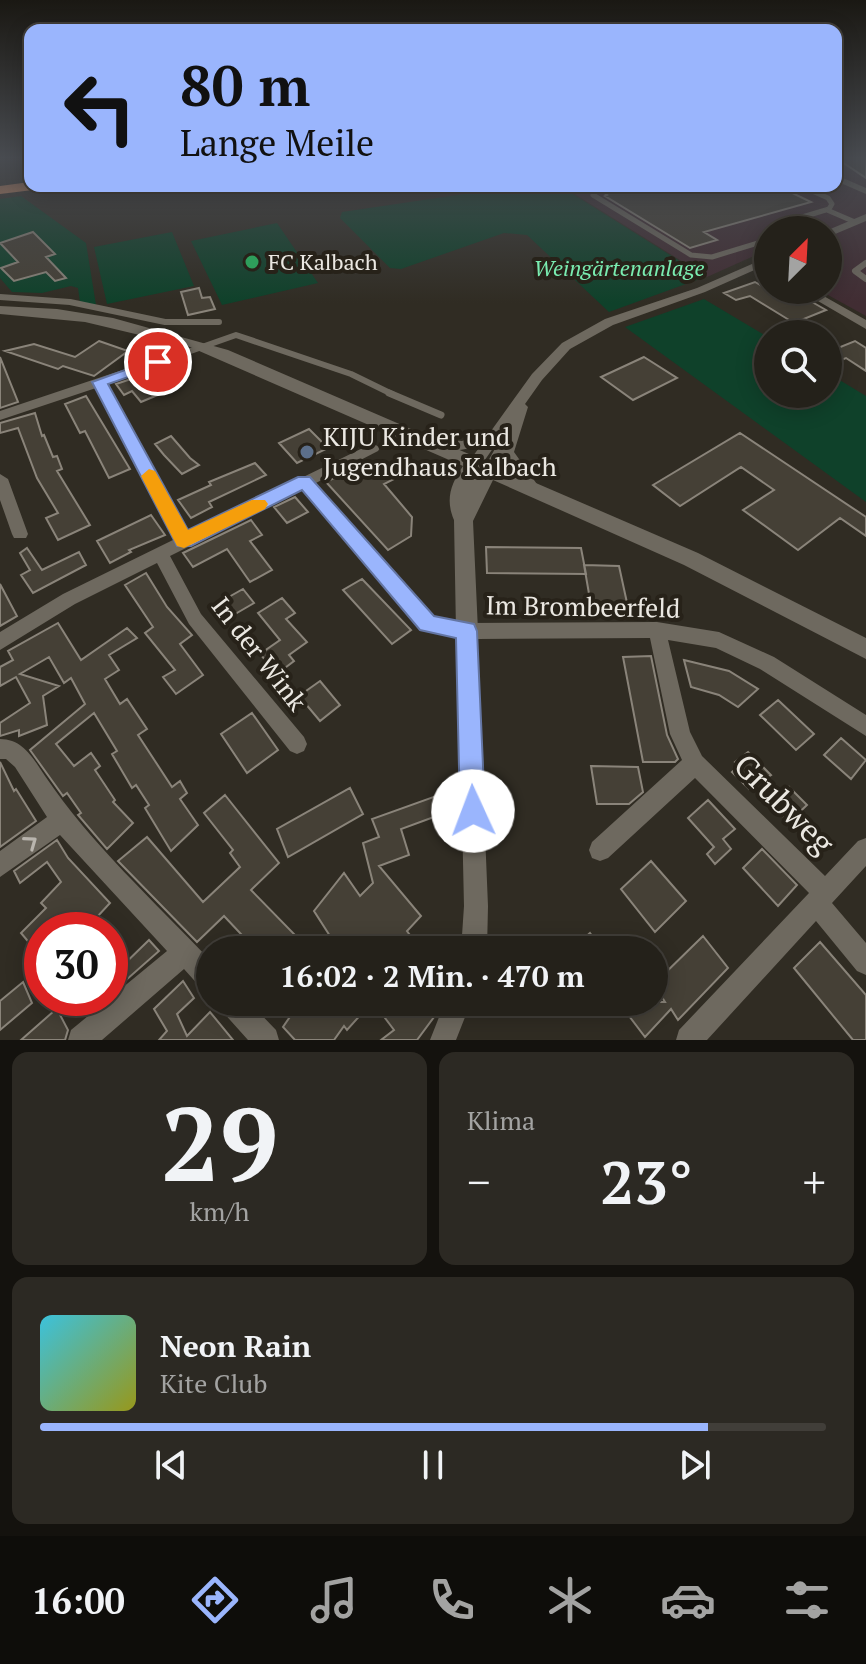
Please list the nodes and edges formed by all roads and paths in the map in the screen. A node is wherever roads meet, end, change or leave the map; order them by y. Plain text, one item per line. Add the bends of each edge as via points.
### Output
1 (610, 206) edge
2 (831, 206) edge
3 (827, 210) junction
4 (806, 216) edge
5 (861, 220) edge
6 (842, 228) edge
7 (754, 244) edge
8 (866, 263) edge
9 (754, 268) edge
10 (866, 279) edge
11 (0, 297) edge
12 (829, 304) edge
13 (0, 310) edge
14 (219, 322) dead end
15 (866, 325) edge
16 (182, 354) joint
17 (99, 382) junction
18 (526, 394) junction
19 (441, 415) dead end
20 (0, 416) edge
21 (492, 435) junction
22 (428, 443) junction
23 (508, 443) junction
24 (373, 448) dead end
25 (482, 466) junction
26 (0, 479) edge
27 (304, 482) junction
28 (459, 484) junction
29 (531, 487) junction
30 (466, 512) junction
31 (20, 534) dead end
32 (184, 541) junction
33 (160, 553) junction
34 (657, 630) junction
35 (467, 631) junction
36 (0, 642) edge
37 (866, 649) edge
38 (866, 726) edge
39 (297, 744) dead end
40 (0, 749) edge
41 (695, 763) junction
42 (62, 820) junction
43 (866, 849) edge
44 (600, 850) dead end
45 (0, 865) edge
46 (821, 899) junction
47 (475, 936) edge
48 (185, 952) junction
49 (866, 962) edge
50 (196, 964) edge
51 (244, 1016) edge
52 (452, 1016) edge
53 (81, 1040) edge
54 (266, 1040) edge
55 (443, 1040) edge
56 (689, 1040) edge

1 - 7 lane via 691,255 712,257
2 - 3 lane
3 - 4 lane
3 - 5 lane
5 - 6 street
8 - 10 lane via 855,271
9 - 18 street via 585,333 551,359
11 - 14 lane via 77,303 164,324
12 - 15 street
13 - 22 main road via 82,316 198,345
16 - 17 street
16 - 19 lane via 236,335 351,374
17 - 20 street
17 - 32 street
18 - 21 street
18 - 23 street
21 - 22 street via 463,446
21 - 25 street
22 - 25 main road
22 - 28 main road
23 - 25 street
23 - 29 street via 507,452
24 - 27 street
25 - 28 main road
25 - 29 main road
25 - 30 main road
26 - 31 street
27 - 32 street
27 - 35 street, Im Brombeerfeld via 428,624
28 - 30 main road via 459,509
29 - 30 main road via 495,490
29 - 37 main road via 691,559
30 - 35 main road
32 - 33 street
33 - 36 street via 69,599
33 - 39 street, In der Wink via 195,619
34 - 35 street, Im Brombeerfeld
34 - 38 street, Im Brombeerfeld via 719,640 767,663
34 - 41 street via 680,734
35 - 47 street
40 - 42 street via 10,749 22,760
41 - 44 street
41 - 46 street, Grubweg
45 -> 42 street
42 - 48 street
43 - 46 street, Grubweg
46 - 49 street
46 - 56 street, Grubweg
48 - 50 street
48 - 53 street
51 - 54 street
52 - 55 street

